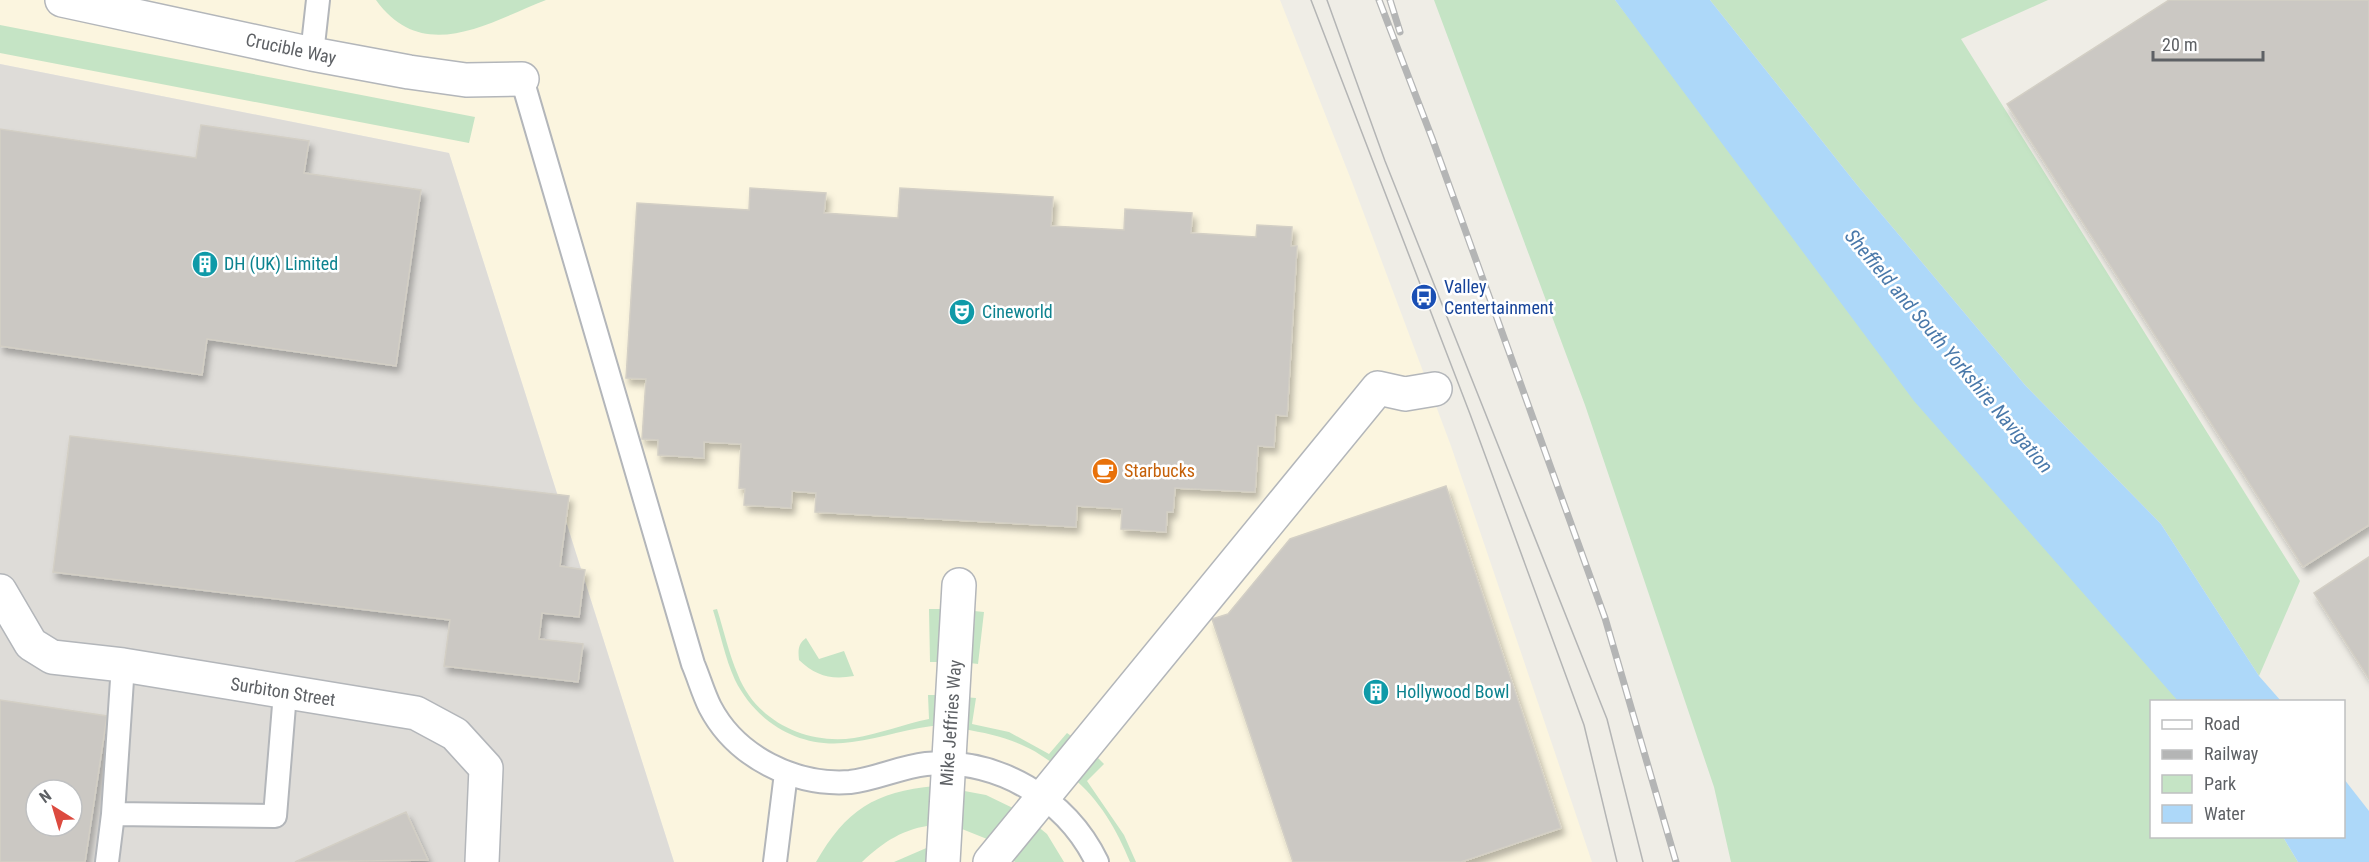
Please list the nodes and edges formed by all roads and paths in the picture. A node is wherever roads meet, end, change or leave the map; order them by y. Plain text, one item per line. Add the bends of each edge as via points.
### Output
1 (62, 0) edge
2 (318, 0) edge
3 (312, 54) junction
4 (522, 79) joint
5 (1435, 389) dead end
6 (959, 585) dead end
7 (0, 591) edge
8 (123, 665) junction
9 (285, 693) junction
10 (949, 764) junction
11 (786, 773) junction
12 (1043, 798) junction
13 (113, 814) junction
14 (107, 862) edge
15 (482, 862) edge
16 (775, 862) edge
17 (943, 862) edge
18 (990, 862) edge
19 (1097, 862) edge

1 - 3 street, Crucible Way
2 - 3 lane
3 - 4 street, Crucible Way via 466,80
4 - 11 lane via 706,699 737,742 763,762
5 - 12 street via 1405,394 1378,388
6 - 10 street, Mike Jeffries Way
7 - 8 street, Surbiton Street via 31,644 52,657
8 - 9 street, Surbiton Street
8 - 13 lane
9 - 13 lane via 275,816
9 - 15 street, Surbiton Street via 416,713 455,734 486,768
10 - 11 lane via 913,766 865,780 841,782
10 - 12 lane via 1003,775
10 - 17 street, Mike Jeffries Way
11 - 16 lane
12 - 18 street
12 - 19 lane via 1073,826
13 - 14 lane

